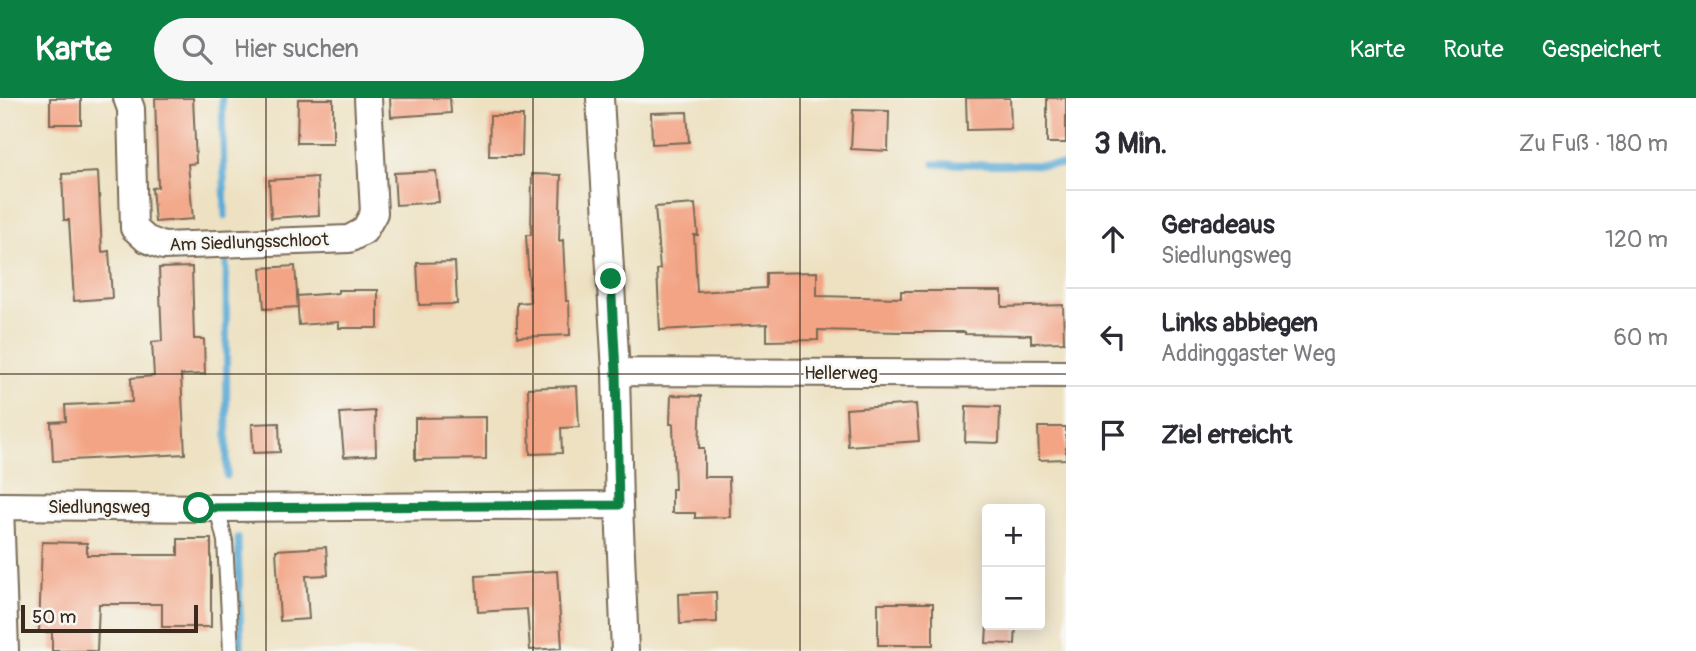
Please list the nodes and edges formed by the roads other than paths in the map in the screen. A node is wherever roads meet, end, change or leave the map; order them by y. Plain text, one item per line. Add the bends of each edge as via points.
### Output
1 (127, 98) edge
2 (368, 98) edge
3 (600, 98) edge
4 (616, 372) junction
5 (1066, 374) edge
6 (619, 505) junction
7 (0, 506) edge
8 (217, 508) junction
9 (5, 651) edge
10 (231, 651) edge
11 (625, 651) edge

1 - 2 street, Am Siedlungsschloot via 134,228 163,246 349,239 364,230 374,213
3 - 4 street
4 - 5 street, Hellerweg
4 - 6 street
6 - 8 street, Siedlungsweg
6 - 11 street
7 - 8 street, Siedlungsweg
7 - 9 street
8 - 10 lane via 225,541

